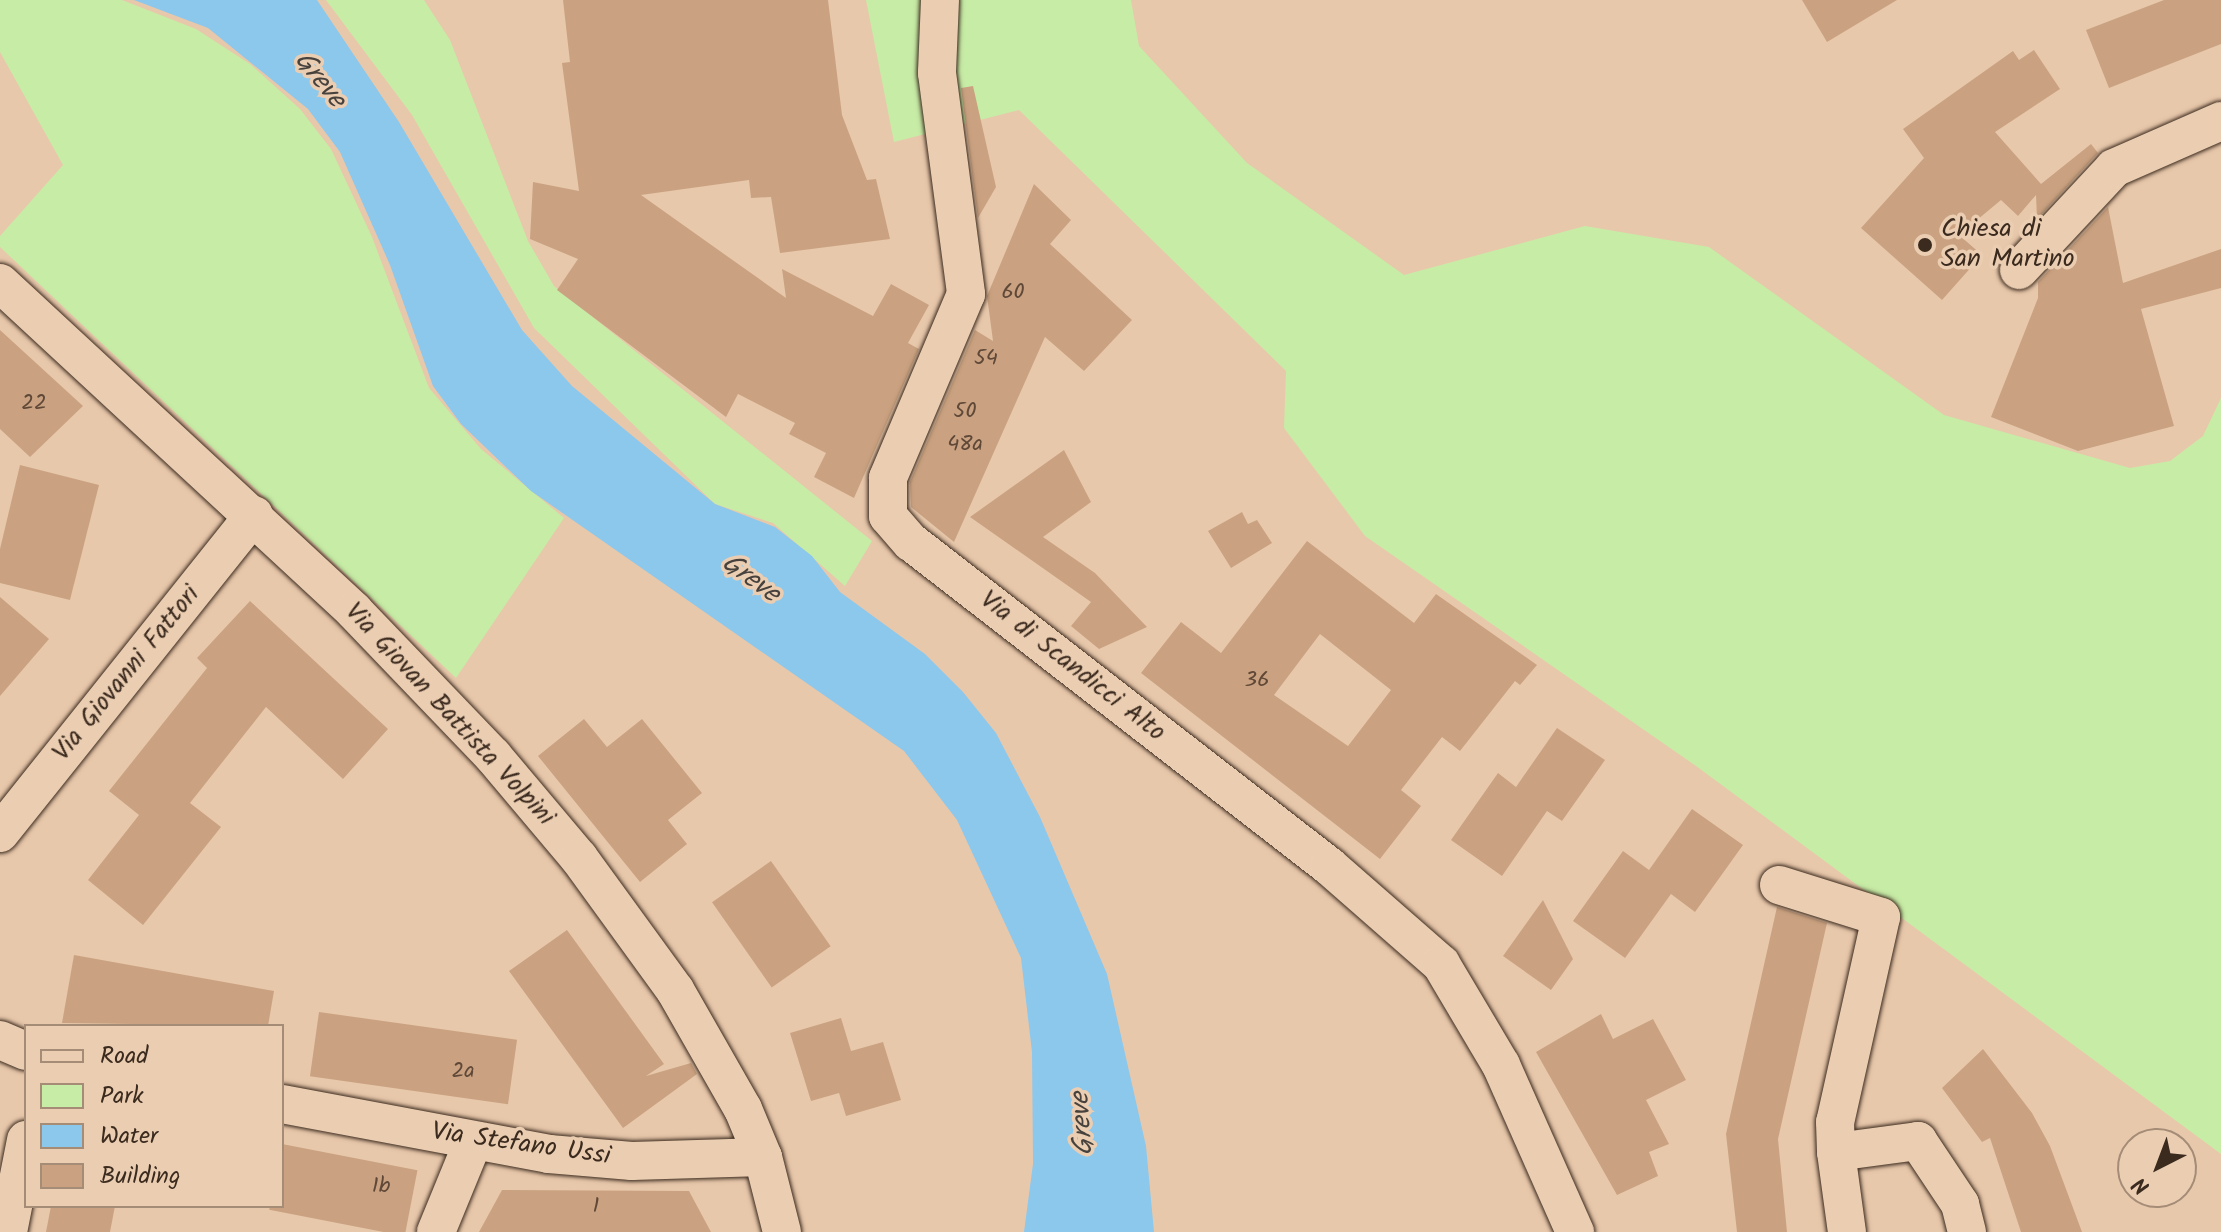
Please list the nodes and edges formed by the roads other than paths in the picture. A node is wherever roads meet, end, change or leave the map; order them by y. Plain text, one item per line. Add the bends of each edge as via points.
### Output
1 (940, 0) edge
2 (2221, 121) edge
3 (2019, 270) dead end
4 (0, 283) edge
5 (254, 515) junction
6 (0, 833) edge
7 (1779, 885) dead end
8 (0, 1040) edge
9 (24, 1050) edge
10 (284, 1104) edge
11 (473, 1142) junction
12 (24, 1150) edge
13 (1836, 1152) junction
14 (763, 1157) junction
15 (8, 1232) edge
16 (436, 1232) edge
17 (782, 1232) edge
18 (1575, 1232) edge
19 (1847, 1232) edge
20 (1967, 1232) edge

1 - 18 street, Via di Scandicci Alto via 937,73 966,294 888,478 888,516 911,542 1329,866 1441,964 1501,1065
2 - 3 street via 2114,168
4 - 5 street, Via Giovan Battista Volpini
5 - 6 street, Via Giovanni Fattori
5 - 14 street, Via Giovan Battista Volpini via 493,756 579,858 675,990 743,1109
7 - 13 street via 1881,917 1835,1122
8 - 9 street
10 - 11 street, Via Stefano Ussi
11 - 14 street, Via Stefano Ussi via 632,1161
11 - 16 street
12 - 15 street
13 - 19 street
13 - 20 street via 1918,1141 1960,1204
14 - 17 street, Via Giovan Battista Volpini

